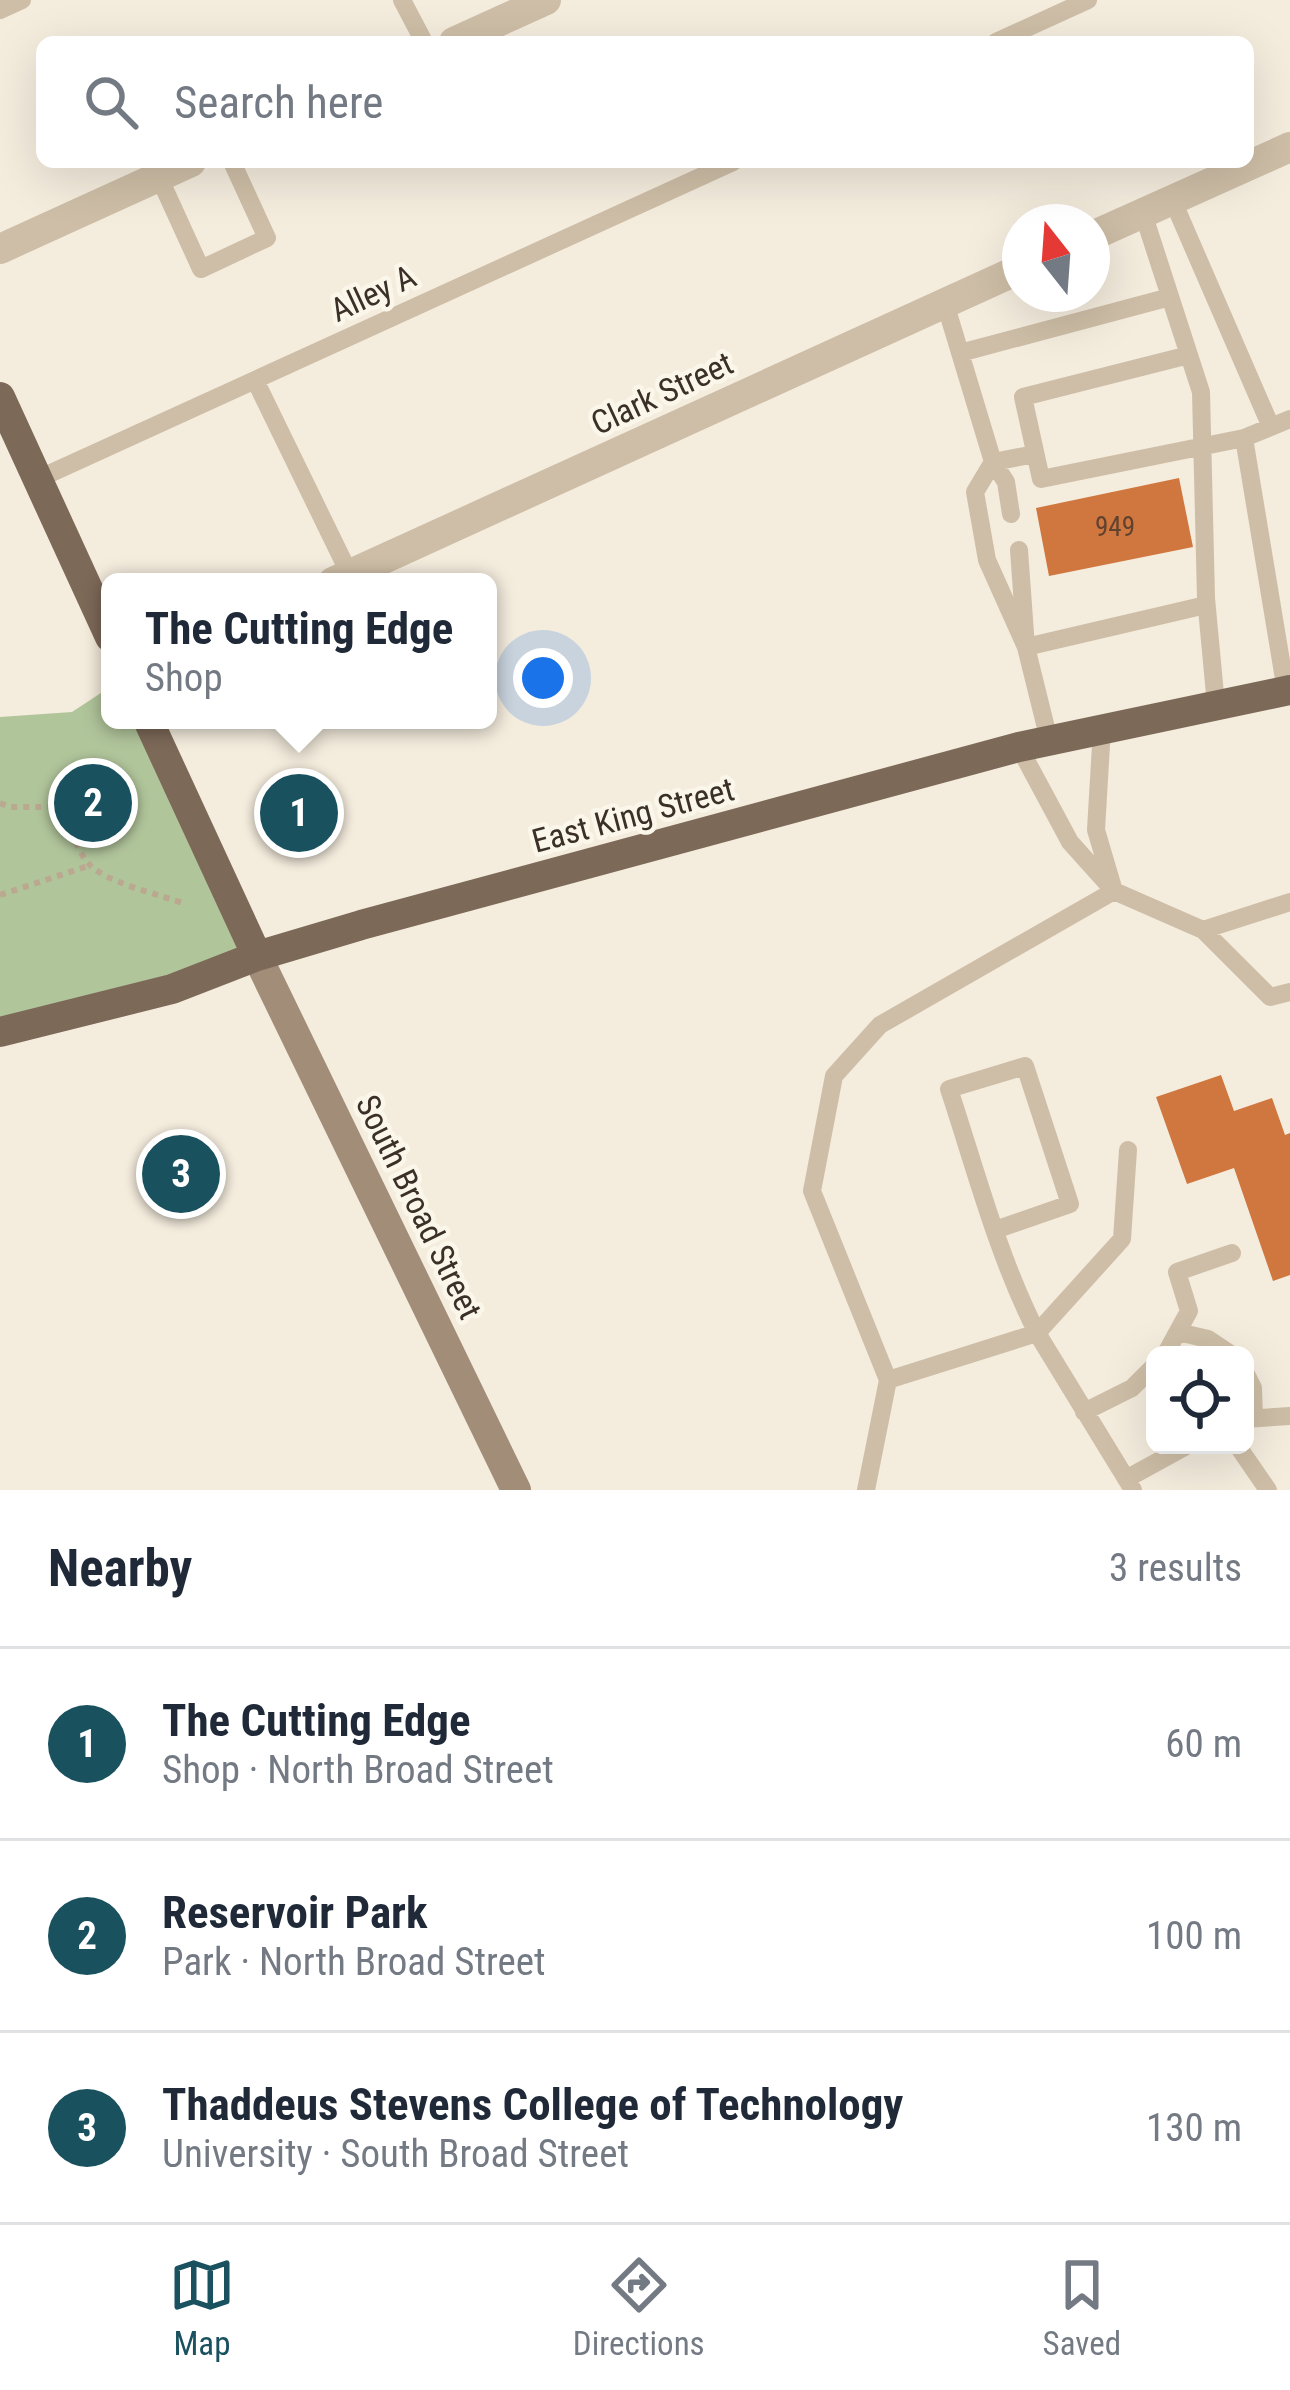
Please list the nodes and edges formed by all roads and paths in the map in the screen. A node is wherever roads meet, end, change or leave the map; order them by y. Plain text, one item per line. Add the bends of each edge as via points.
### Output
1 (22, 0) edge
2 (402, 0) edge
3 (546, 0) edge
4 (1088, 0) edge
5 (0, 10) edge
6 (421, 36) edge
7 (467, 36) edge
8 (1009, 36) edge
9 (1290, 147) edge
10 (1254, 164) edge
11 (177, 168) edge
12 (235, 168) edge
13 (720, 168) edge
14 (1244, 168) edge
15 (159, 176) junction
16 (1173, 201) junction
17 (1143, 213) junction
18 (1110, 228) edge
19 (0, 249) edge
20 (1002, 277) edge
21 (1170, 298) junction
22 (944, 303) junction
23 (960, 353) junction
24 (1189, 355) junction
25 (254, 380) junction
26 (0, 398) edge
27 (1290, 418) edge
28 (1271, 428) junction
29 (1244, 438) junction
30 (1203, 446) junction
31 (1035, 454) junction
32 (993, 462) junction
33 (38, 479) junction
34 (1011, 514) dead end
35 (1019, 550) dead end
36 (339, 573) edge
37 (352, 573) edge
38 (1206, 605) junction
39 (101, 617) edge
40 (1026, 647) junction
41 (1288, 691) edge
42 (1216, 705) junction
43 (1102, 728) junction
44 (152, 729) edge
45 (1034, 744) junction
46 (0, 803) edge
47 (89, 866) junction
48 (1114, 891) junction
49 (0, 895) edge
50 (1290, 902) edge
51 (186, 904) dead end
52 (1203, 930) junction
53 (257, 956) junction
54 (1290, 992) edge
55 (0, 1032) edge
56 (1128, 1150) dead end
57 (995, 1230) junction
58 (1232, 1253) dead end
59 (1178, 1332) junction
60 (1037, 1333) junction
61 (1171, 1346) edge
62 (1218, 1346) edge
63 (1146, 1374) edge
64 (887, 1380) junction
65 (1084, 1412) junction
66 (1290, 1417) edge
67 (1254, 1418) edge
68 (1175, 1454) edge
69 (1243, 1454) edge
70 (1130, 1484) edge
71 (516, 1490) edge
72 (866, 1490) edge
73 (1268, 1490) edge

1 - 5 lane
2 - 6 lane
3 - 7 street
4 - 8 lane
9 - 10 street
11 - 15 street
12 - 15 lane via 267,238 201,269
13 - 25 lane, Alley A
14 - 16 street
15 - 19 street
16 - 17 street
16 - 28 lane
17 - 18 street
17 - 21 lane
20 - 22 street, Clark Street
21 - 23 lane
21 - 24 lane
22 - 23 lane
22 - 37 street, Clark Street
23 - 32 lane
24 - 30 lane via 1201,392
24 - 31 lane via 1023,397
25 - 33 lane, Alley A
25 - 36 lane
26 - 33 main road
27 - 28 lane
28 - 29 lane
29 - 30 lane
29 - 41 lane
30 - 31 lane via 1041,479
30 - 38 lane
31 - 32 lane
32 - 34 lane
32 - 40 lane via 975,492 987,560
33 - 39 main road
35 - 40 lane
38 - 40 lane
38 - 42 lane
40 - 45 lane
41 - 42 main road, East King Street
42 - 43 main road, East King Street
43 - 45 main road, East King Street
43 - 48 lane via 1096,830
44 - 53 main road
45 - 48 lane via 1070,842
45 - 53 main road, East King Street
46 - 47 path via 59,811
47 - 49 path
47 - 51 path
48 - 52 lane
48 - 64 lane via 880,1025 834,1076 812,1191
50 - 52 lane
52 - 54 lane via 1270,997
53 - 55 main road, East King Street via 172,988
53 - 71 main road, South Broad Street
56 - 60 lane via 1121,1238
57 - 57 lane via 950,1090 1025,1066 1070,1204
57 - 60 lane
58 - 59 lane via 1178,1272 1189,1311
59 - 61 lane
59 - 62 lane
60 - 64 lane
60 - 65 lane
63 - 65 lane
64 - 72 lane
65 - 70 lane
66 - 67 lane
68 - 70 lane
69 - 73 lane

